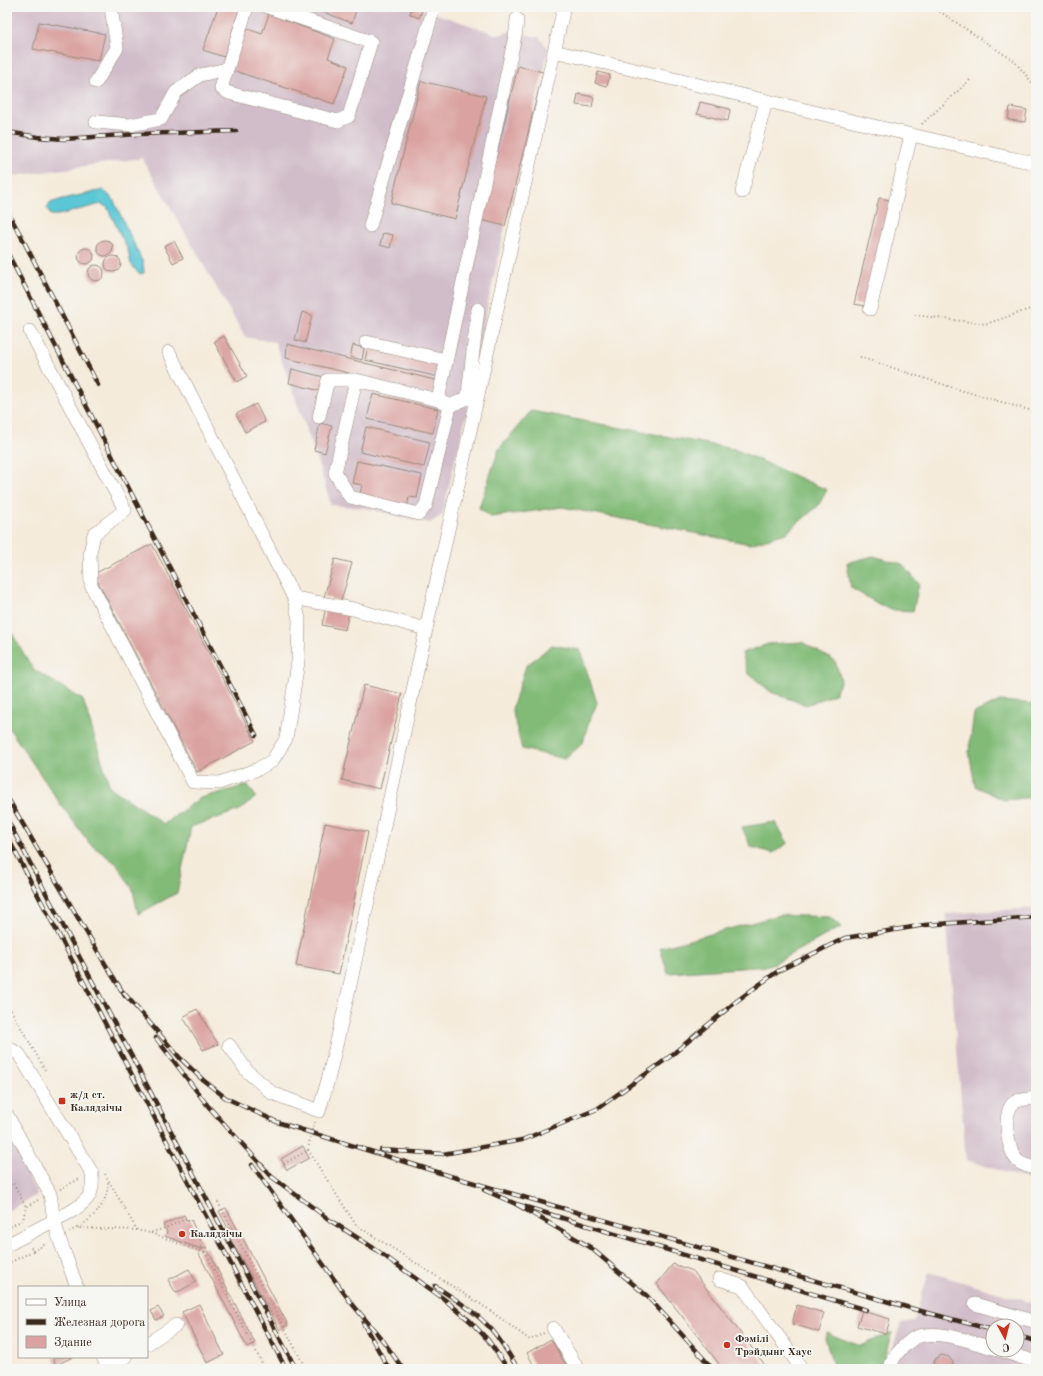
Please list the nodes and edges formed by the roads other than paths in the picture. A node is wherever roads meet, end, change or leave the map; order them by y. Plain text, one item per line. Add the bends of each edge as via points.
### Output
1 (112, 7) edge
2 (247, 7) edge
3 (268, 7) edge
4 (434, 7) edge
5 (564, 7) edge
6 (517, 19) dead end
7 (554, 51) junction
8 (227, 69) junction
9 (96, 82) dead end
10 (766, 101) junction
11 (96, 122) dead end
12 (911, 135) junction
13 (1036, 163) edge
14 (742, 192) dead end
15 (370, 226) dead end
16 (478, 309) dead end
17 (870, 309) dead end
18 (30, 331) dead end
19 (366, 342) dead end
20 (169, 352) dead end
21 (446, 360) junction
22 (356, 380) junction
23 (473, 398) junction
24 (444, 403) junction
25 (319, 417) dead end
26 (294, 598) junction
27 (426, 630) junction
28 (229, 1045) dead end
29 (7, 1047) edge
30 (1036, 1098) edge
31 (7, 1116) edge
32 (1036, 1168) edge
33 (54, 1220) junction
34 (7, 1245) edge
35 (719, 1279) dead end
36 (77, 1286) edge
37 (974, 1304) dead end
38 (1036, 1322) edge
39 (176, 1325) dead end
40 (553, 1328) road end
41 (148, 1343) edge
42 (985, 1346) edge
43 (103, 1358) edge
44 (124, 1358) edge
45 (1024, 1358) edge
46 (1036, 1362) edge
47 (108, 1369) edge
48 (578, 1369) edge
49 (802, 1369) edge
50 (890, 1369) edge

1 - 9 street via 117,48
2 - 8 street
3 - 8 street via 371,42 349,116 338,121 229,94 221,88
4 - 15 street
5 - 7 street
6 - 21 street
7 - 10 street
7 - 23 street
8 - 11 street via 200,75 176,92 161,119 130,125
10 - 12 street
10 - 14 street
12 - 13 street
12 - 17 street
16 - 23 street via 469,385
18 - 26 street via 125,510 94,534 90,553 91,585 193,782 219,783 258,769 272,761 286,739 298,662 299,619
19 - 21 street
20 - 26 street
21 - 24 street
22 - 24 street
22 - 24 street via 335,473 350,497 419,514 426,505
22 - 25 street via 328,380
23 - 24 street
23 - 27 street
26 - 27 street via 353,609
27 - 28 street via 352,978 319,1111 272,1093 247,1071
29 - 33 street via 19,1054 92,1173 91,1195 76,1208
30 - 32 street via 1014,1102 1008,1110 1007,1124 1012,1152 1018,1161
31 - 33 street via 50,1194
33 - 34 street
33 - 36 street
35 - 49 street via 742,1286
37 - 38 street
39 - 41 street
40 - 48 street
42 - 50 street via 945,1335 915,1338 896,1353
43 - 47 street
44 - 47 street
45 - 46 street

